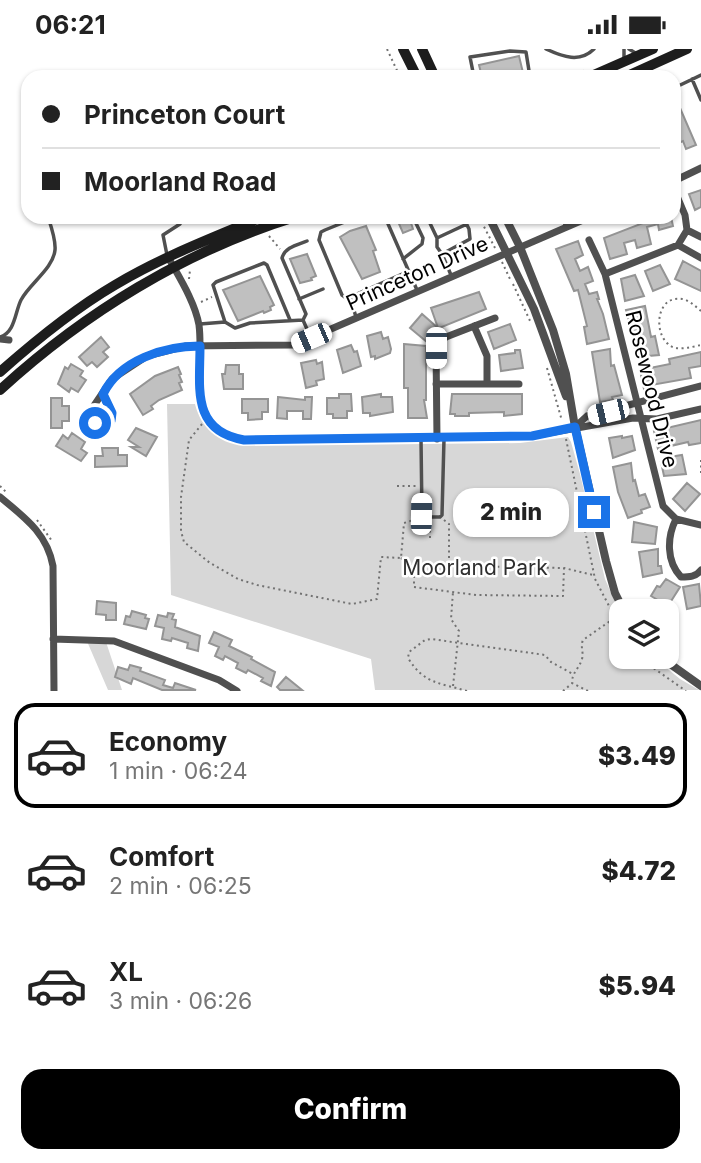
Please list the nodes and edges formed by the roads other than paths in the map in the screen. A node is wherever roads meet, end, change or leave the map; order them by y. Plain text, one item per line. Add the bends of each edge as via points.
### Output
1 (403, 49) edge
2 (422, 49) edge
3 (547, 49) edge
4 (594, 49) edge
5 (626, 49) edge
6 (653, 49) edge
7 (687, 49) edge
8 (510, 50) edge
9 (639, 55) junction
10 (624, 62) junction
11 (414, 70) edge
12 (432, 70) edge
13 (473, 70) edge
14 (529, 70) edge
15 (605, 70) edge
16 (648, 70) edge
17 (701, 75) edge
18 (692, 79) junction
19 (681, 84) edge
20 (701, 100) edge
21 (701, 168) edge
22 (681, 178) edge
23 (681, 206) edge
24 (50, 224) edge
25 (180, 224) dead end
26 (245, 224) edge
27 (281, 224) edge
28 (340, 224) edge
29 (388, 224) edge
30 (417, 224) edge
31 (430, 224) edge
32 (467, 224) joint
33 (493, 224) edge
34 (508, 224) edge
35 (565, 224) edge
36 (573, 224) edge
37 (566, 227) junction
38 (687, 230) junction
39 (701, 237) edge
40 (437, 238) junction
41 (589, 240) dead end
42 (307, 241) dead end
43 (678, 245) junction
44 (520, 247) junction
45 (507, 252) junction
46 (442, 254) junction
47 (168, 257) junction
48 (701, 258) edge
49 (403, 259) junction
50 (174, 268) junction
51 (409, 271) junction
52 (605, 274) junction
53 (451, 277) junction
54 (323, 289) dead end
55 (418, 292) junction
56 (299, 299) junction
57 (349, 300) junction
58 (495, 318) dead end
59 (357, 319) junction
60 (290, 320) junction
61 (303, 320) junction
62 (225, 322) junction
63 (199, 324) junction
64 (474, 326) junction
65 (0, 338) edge
66 (311, 338) junction
67 (9, 340) dead end
68 (200, 346) junction
69 (0, 372) edge
70 (436, 384) junction
71 (487, 384) junction
72 (519, 384) dead end
73 (701, 387) edge
74 (0, 390) edge
75 (103, 394) dead end
76 (638, 402) junction
77 (701, 409) edge
78 (572, 412) junction
79 (642, 419) junction
80 (575, 427) junction
81 (440, 438) junction
82 (421, 439) junction
83 (1, 492) edge
84 (676, 519) junction
85 (701, 525) edge
86 (701, 570) edge
87 (618, 599) edge
88 (53, 639) junction
89 (677, 669) edge
90 (701, 686) edge
91 (54, 691) edge
92 (237, 691) edge

1 - 11 main road
2 - 12 main road
3 - 4 lane via 581,58
5 - 9 lane
5 - 10 lane
6 - 9 main road
7 - 16 main road
8 - 13 lane via 470,57
8 - 14 lane via 526,52
9 - 10 main road
10 - 15 main road
17 - 18 lane
18 - 19 lane
18 - 20 lane
21 - 22 street
23 - 38 street
24 - 65 lane via 53,258 21,299 10,330
25 - 47 lane via 163,235
26 - 47 main road
27 - 50 main road
28 - 57 lane via 325,230 319,240 342,295
29 - 49 lane
30 - 49 lane via 422,244
31 - 40 lane
32 - 40 lane
32 - 46 lane via 470,239
33 - 45 street
34 - 44 street
35 - 37 lane
36 - 37 street, Princeton Drive
37 - 44 street, Princeton Drive
38 - 39 street
38 - 43 street
40 - 46 lane
41 - 52 street, Rosewood Drive
42 - 56 lane via 284,252
43 - 48 street
43 - 52 street
44 - 45 street, Princeton Drive
44 - 78 street via 553,330
45 - 53 street, Princeton Drive
45 - 78 street
46 - 53 lane
47 - 50 street
47 - 69 main road via 88,302
49 - 51 lane
50 - 63 street
50 - 74 main road via 101,309
51 - 55 lane
51 - 57 lane
52 - 76 street, Rosewood Drive
53 - 55 street, Princeton Drive
54 - 56 lane
55 - 59 street, Princeton Drive
56 - 61 lane via 306,314
57 - 59 lane
58 - 64 street
59 - 66 street, Princeton Drive
60 - 61 lane
60 - 62 lane via 234,328
60 - 62 lane via 264,263 212,285
61 - 66 lane
62 - 63 lane
63 - 68 street
64 - 70 street via 446,337 436,348
64 - 71 street via 487,356
65 - 67 street
66 - 68 street, Princeton Drive via 294,345
68 - 75 street, Princeton Drive via 147,356 112,379
68 - 82 street via 200,401 206,419 231,438
70 - 71 street
70 - 81 street
71 - 72 street
73 - 76 street
76 - 79 street, Rosewood Drive
76 - 80 street via 587,416
77 - 79 street
78 - 80 street
79 - 80 street
79 - 84 street, Rosewood Drive via 663,506
80 - 81 street via 532,436
80 - 87 street
81 - 82 street
81 - 82 lane via 440,517 422,517
83 - 88 street via 35,527 50,551
84 - 85 street
84 - 86 street via 668,541 675,570 681,577
88 - 91 street
88 - 92 street via 114,641
89 - 90 street

